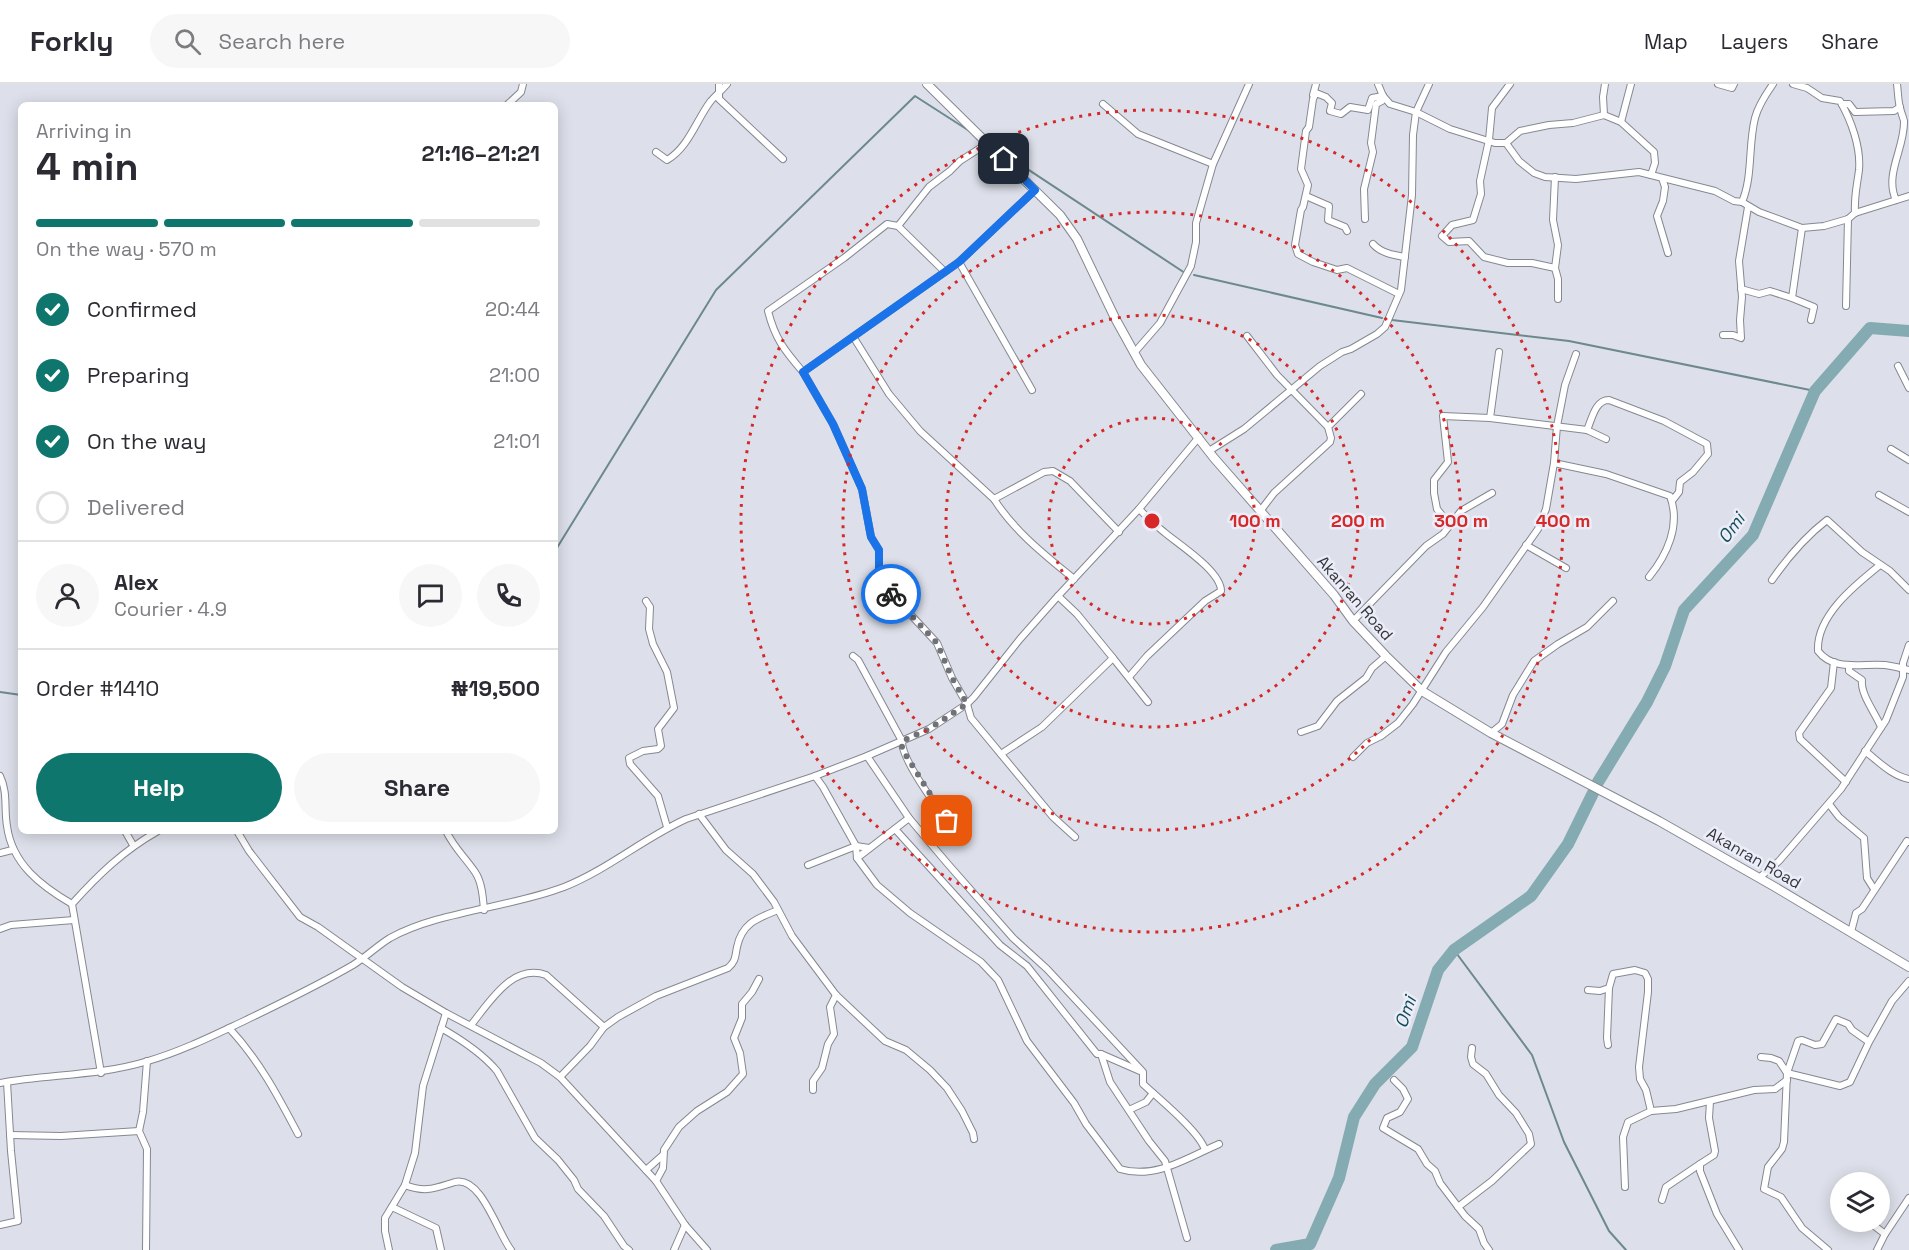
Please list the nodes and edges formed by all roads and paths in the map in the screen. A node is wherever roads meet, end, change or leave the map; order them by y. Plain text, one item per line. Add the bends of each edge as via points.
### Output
1 (523, 84) edge
2 (719, 84) edge
3 (727, 84) edge
4 (927, 84) edge
5 (1249, 84) edge
6 (1316, 84) edge
7 (1378, 84) edge
8 (1429, 84) edge
9 (1510, 84) edge
10 (1605, 84) edge
11 (1631, 84) edge
12 (1718, 84) edge
13 (1734, 84) edge
14 (1773, 84) edge
15 (1793, 84) edge
16 (1897, 84) edge
17 (720, 92) junction
18 (1383, 96) junction
19 (1313, 99) junction
20 (510, 102) edge
21 (1103, 104) dead end
22 (1842, 104) junction
23 (1900, 107) junction
24 (1416, 112) junction
25 (1604, 115) junction
26 (1621, 122) junction
27 (1489, 140) junction
28 (988, 143) junction
29 (1506, 143) junction
30 (656, 152) dead end
31 (783, 159) dead end
32 (1214, 164) junction
33 (1651, 175) junction
34 (1555, 177) junction
35 (1662, 178) junction
36 (1035, 190) junction
37 (1306, 196) junction
38 (1909, 196) edge
39 (1896, 200) junction
40 (1745, 205) junction
41 (1855, 213) junction
42 (1365, 219) dead end
43 (1848, 219) junction
44 (898, 226) junction
45 (1802, 228) junction
46 (1347, 231) dead end
47 (1373, 244) dead end
48 (1668, 253) dead end
49 (1405, 257) junction
50 (959, 262) junction
51 (1555, 268) junction
52 (945, 272) junction
53 (1741, 288) junction
54 (1399, 294) junction
55 (1792, 298) junction
56 (1558, 299) dead end
57 (1846, 306) dead end
58 (1811, 320) dead end
59 (1723, 335) dead end
60 (1247, 336) dead end
61 (854, 338) junction
62 (1134, 352) junction
63 (1499, 352) dead end
64 (1576, 354) dead end
65 (1898, 366) dead end
66 (803, 372) junction
67 (1909, 388) edge
68 (1032, 390) dead end
69 (1291, 390) junction
70 (1361, 394) dead end
71 (1490, 418) junction
72 (1557, 426) junction
73 (1328, 427) junction
74 (1587, 430) junction
75 (1199, 437) junction
76 (1606, 439) dead end
77 (1891, 448) dead end
78 (1209, 451) junction
79 (1909, 460) edge
80 (1554, 463) junction
81 (1492, 493) dead end
82 (1879, 495) dead end
83 (994, 499) junction
84 (1672, 501) junction
85 (1139, 509) junction
86 (1261, 510) junction
87 (1909, 512) edge
88 (1450, 525) junction
89 (1119, 532) junction
90 (1526, 545) junction
91 (1880, 566) junction
92 (1566, 568) dead end
93 (1648, 578) dead end
94 (1074, 579) junction
95 (1772, 580) dead end
96 (1909, 590) edge
97 (1058, 596) junction
98 (646, 601) dead end
99 (1613, 601) dead end
100 (1353, 621) junction
101 (1909, 645) edge
102 (853, 656) dead end
103 (1386, 656) junction
104 (1113, 658) junction
105 (1834, 663) junction
106 (1849, 665) junction
107 (1906, 669) edge
108 (1129, 678) junction
109 (1422, 691) junction
110 (1148, 702) dead end
111 (967, 704) junction
112 (1881, 727) junction
113 (1301, 732) dead end
114 (1491, 733) junction
115 (902, 741) junction
116 (1865, 751) junction
117 (1001, 754) junction
118 (867, 756) junction
119 (1353, 757) dead end
120 (0, 776) edge
121 (815, 776) junction
122 (1909, 780) edge
123 (1846, 782) junction
124 (1829, 804) junction
125 (699, 813) junction
126 (909, 819) junction
127 (667, 827) junction
128 (895, 829) junction
129 (955, 831) dead end
130 (127, 834) edge
131 (153, 834) edge
132 (239, 834) edge
133 (448, 834) edge
134 (1075, 837) dead end
135 (1909, 842) edge
136 (133, 845) junction
137 (856, 846) junction
138 (869, 848) junction
139 (12, 850) junction
140 (0, 853) edge
141 (857, 858) junction
142 (808, 866) dead end
143 (1759, 878) junction
144 (1874, 889) junction
145 (72, 904) junction
146 (484, 910) junction
147 (778, 910) junction
148 (74, 920) junction
149 (0, 929) edge
150 (1851, 932) junction
151 (363, 958) junction
152 (1909, 967) edge
153 (759, 979) dead end
154 (1909, 981) edge
155 (1609, 988) junction
156 (1588, 990) dead end
157 (836, 995) junction
158 (446, 1013) junction
159 (471, 1025) junction
160 (604, 1027) junction
161 (229, 1028) junction
162 (441, 1028) junction
163 (1869, 1042) junction
164 (1608, 1045) dead end
165 (1472, 1048) dead end
166 (1101, 1054) junction
167 (1761, 1057) dead end
168 (147, 1061) junction
169 (1143, 1072) junction
170 (101, 1073) junction
171 (1787, 1076) junction
172 (560, 1077) junction
173 (1394, 1080) dead end
174 (3, 1082) edge
175 (813, 1090) dead end
176 (1153, 1093) junction
177 (1710, 1101) junction
178 (1129, 1110) junction
179 (1651, 1111) junction
180 (139, 1131) junction
181 (298, 1134) dead end
182 (10, 1135) junction
183 (974, 1139) dead end
184 (1219, 1144) dead end
185 (1205, 1150) junction
186 (663, 1155) junction
187 (1700, 1164) junction
188 (1168, 1168) junction
189 (646, 1170) junction
190 (656, 1181) junction
191 (405, 1185) junction
192 (1625, 1187) dead end
193 (1909, 1198) edge
194 (1662, 1200) dead end
195 (392, 1207) junction
196 (1458, 1207) junction
197 (0, 1225) edge
198 (685, 1225) junction
199 (1882, 1232) edge
200 (1885, 1234) junction
201 (1187, 1238) dead end
202 (1484, 1243) junction
203 (624, 1249) edge
204 (146, 1250) edge
205 (389, 1250) edge
206 (441, 1250) edge
207 (510, 1250) edge
208 (674, 1250) edge
209 (707, 1250) edge
210 (1480, 1250) edge
211 (1490, 1250) edge
212 (1739, 1250) edge
213 (1828, 1250) edge
214 (1877, 1250) edge

1 - 20 street
2 - 17 street
3 - 17 street
4 - 28 main road, Akanran Road
5 - 32 street
6 - 19 street
7 - 18 street
8 - 24 street
9 - 27 street via 1492,108
10 - 25 street
11 - 26 street
12 - 13 street via 1732,88
14 - 40 street via 1755,115
15 - 22 street
16 - 23 street
17 - 30 street via 672,157 667,160
17 - 31 street via 719,99
18 - 19 street via 1371,99 1368,110 1350,108 1341,114 1330,111 1332,103 1326,97 1316,93
18 - 24 street via 1390,104
18 - 42 street via 1376,104 1364,189
19 - 37 street via 1301,169 1308,185
21 - 32 street via 1138,134
22 - 23 street via 1849,104 1856,112 1894,111
22 - 41 street via 1859,160
23 - 39 street via 1904,120 1892,179
24 - 27 street via 1450,129
24 - 49 street
25 - 26 street
25 - 29 street via 1520,131
26 - 33 street via 1654,152
27 - 29 street
27 - 51 street via 1473,220 1452,225 1442,236 1449,242 1469,240 1484,257
28 - 36 main road, Akanran Road
28 - 44 street via 929,186
29 - 34 street via 1534,173
32 - 62 street via 1196,224 1191,266 1160,323
33 - 34 street via 1639,172 1576,179
33 - 35 street
34 - 51 street
35 - 40 street via 1698,186
35 - 48 street via 1665,187 1657,216
36 - 50 street
36 - 62 main road, Akanran Road via 1060,214 1077,239
37 - 46 street via 1329,206 1328,220 1345,226
37 - 54 street via 1296,234 1298,254 1337,270 1347,268
38 - 39 street
39 - 41 street
40 - 45 street
40 - 53 street via 1739,261
41 - 43 street
43 - 45 street
43 - 57 street
44 - 52 street
44 - 66 street via 887,224 768,311 773,331
45 - 55 street
47 - 49 street via 1377,249
49 - 54 street
50 - 52 street
50 - 68 street
51 - 56 street
52 - 61 street
53 - 55 street
53 - 59 street via 1741,338
54 - 69 street via 1385,327 1331,358
55 - 58 street via 1814,307
60 - 69 street
61 - 66 street
61 - 83 street via 889,394 920,431
62 - 75 main road, Akanran Road
63 - 71 street
64 - 72 street
65 - 67 street
66 - 111 street via 833,424 862,489 871,537 879,550 879,574 884,586 937,643
69 - 73 street
69 - 78 street via 1244,429
70 - 73 street
71 - 72 street
71 - 88 street via 1443,416 1448,462 1434,480 1434,493 1437,509
72 - 74 street
72 - 80 street
73 - 86 street via 1330,442
74 - 76 street
74 - 84 street via 1599,403 1609,400 1664,421 1707,444 1708,454 1680,483
75 - 78 main road, Akanran Road
75 - 85 street
77 - 79 street
78 - 86 main road, Akanran Road
80 - 84 street via 1643,485 1670,496
80 - 90 street via 1542,521
81 - 88 street via 1461,511
82 - 87 street
83 - 89 street via 1053,471 1070,481
83 - 94 street via 1036,548
84 - 93 street via 1676,515 1672,534
85 - 89 street
85 - 108 street via 1194,554 1218,580 1221,591 1205,601
86 - 100 main road, Akanran Road
88 - 100 street
89 - 94 street
90 - 92 street
90 - 109 street via 1446,652
91 - 95 street via 1827,520 1785,561
91 - 96 street
91 - 105 street via 1853,587 1831,612 1821,631 1818,651
94 - 97 street
97 - 104 street
97 - 111 street
98 - 127 street via 653,644 667,672 674,708 658,729 661,746 629,758 657,796
99 - 114 street via 1587,627 1534,661 1513,695 1502,724
100 - 103 main road, Akanran Road
101 - 107 street via 1903,663
102 - 115 street
103 - 109 main road, Akanran Road
103 - 113 street via 1338,701 1318,726
104 - 108 street
104 - 117 street via 1042,727
105 - 106 street
105 - 123 street via 1831,688 1799,733 1800,739
106 - 107 street
106 - 112 street via 1850,671 1861,677 1863,692
107 - 112 street
108 - 110 street
109 - 114 main road, Akanran Road
109 - 119 street via 1398,723
111 - 115 street
111 - 117 street via 971,718
112 - 116 street
114 - 143 main road, Akanran Road
115 - 118 street
115 - 129 street via 912,767
116 - 122 street
116 - 123 street
117 - 134 street via 1053,817
118 - 121 street
118 - 126 street
120 - 139 street
121 - 125 street
121 - 137 street
123 - 124 street
124 - 143 street
124 - 144 street via 1864,838 1867,878
125 - 127 street
125 - 147 street via 726,850 753,874
126 - 128 street
126 - 169 street via 1014,938
127 - 146 street via 586,878
128 - 138 street
128 - 166 street via 1000,945 1027,966 1097,1054
130 - 136 street
131 - 136 street
132 - 151 street via 300,917
133 - 146 street via 476,873
135 - 144 street
136 - 145 street
137 - 138 street
137 - 141 street
137 - 142 street
138 - 141 street
139 - 140 street
139 - 145 street via 32,877
141 - 188 street via 877,885 981,962 998,980 1027,1041 1120,1169 1129,1172
143 - 150 main road, Akanran Road
144 - 150 street via 1856,913
145 - 148 street
146 - 151 street via 413,928
147 - 157 street via 792,936
147 - 160 street via 752,920 741,936 734,963 728,968 656,996
148 - 149 street
148 - 170 street
150 - 152 main road, Akanran Road
151 - 158 street
151 - 161 street via 314,988
153 - 186 street via 742,1004 742,1018 734,1038 743,1074 727,1092 679,1127
154 - 163 street via 1892,1001
155 - 156 street via 1600,992
155 - 164 street
155 - 179 street via 1617,972 1635,970 1645,973 1648,980 1639,1067
157 - 175 street via 830,1006 834,1034 813,1081
157 - 183 street via 885,1041 906,1050 930,1070 962,1111
158 - 159 street
158 - 162 street
159 - 160 street via 503,986 516,977 541,974
159 - 172 street
160 - 172 street
161 - 168 street via 198,1044
161 - 181 street via 249,1049
162 - 191 street via 423,1086 415,1153
162 - 203 street via 490,1062 535,1138 604,1216
163 - 171 street via 1850,1082 1840,1086
163 - 171 street via 1836,1019 1822,1044 1798,1041
165 - 196 street via 1473,1064 1486,1074 1516,1113 1531,1144
166 - 169 street
166 - 178 street via 1110,1082
167 - 171 street via 1779,1061
168 - 170 street
168 - 180 street
169 - 176 street via 1143,1084
170 - 174 street
171 - 177 street via 1775,1089
171 - 213 street via 1784,1142 1768,1167 1764,1189 1781,1197 1802,1228
172 - 189 street
173 - 196 street via 1408,1099 1400,1112 1387,1118 1383,1128 1418,1149
174 - 182 street
176 - 178 street via 1146,1102
176 - 185 street via 1203,1143
177 - 179 street
177 - 187 street via 1715,1151
178 - 188 street
179 - 192 street via 1628,1122 1623,1137
180 - 182 street
180 - 204 street via 147,1149
182 - 197 street via 18,1221
184 - 185 street
185 - 188 street
186 - 189 street
186 - 190 street via 663,1168
187 - 194 street via 1666,1187
187 - 212 street via 1717,1214
188 - 201 street
189 - 190 street
190 - 198 street
191 - 195 street
191 - 207 street via 420,1191 467,1182 480,1196
193 - 200 street
195 - 205 street via 385,1218 384,1231
195 - 206 street via 436,1228
196 - 202 street via 1479,1230
198 - 208 street
198 - 209 street
199 - 200 street
200 - 214 street
202 - 210 street
202 - 211 street

